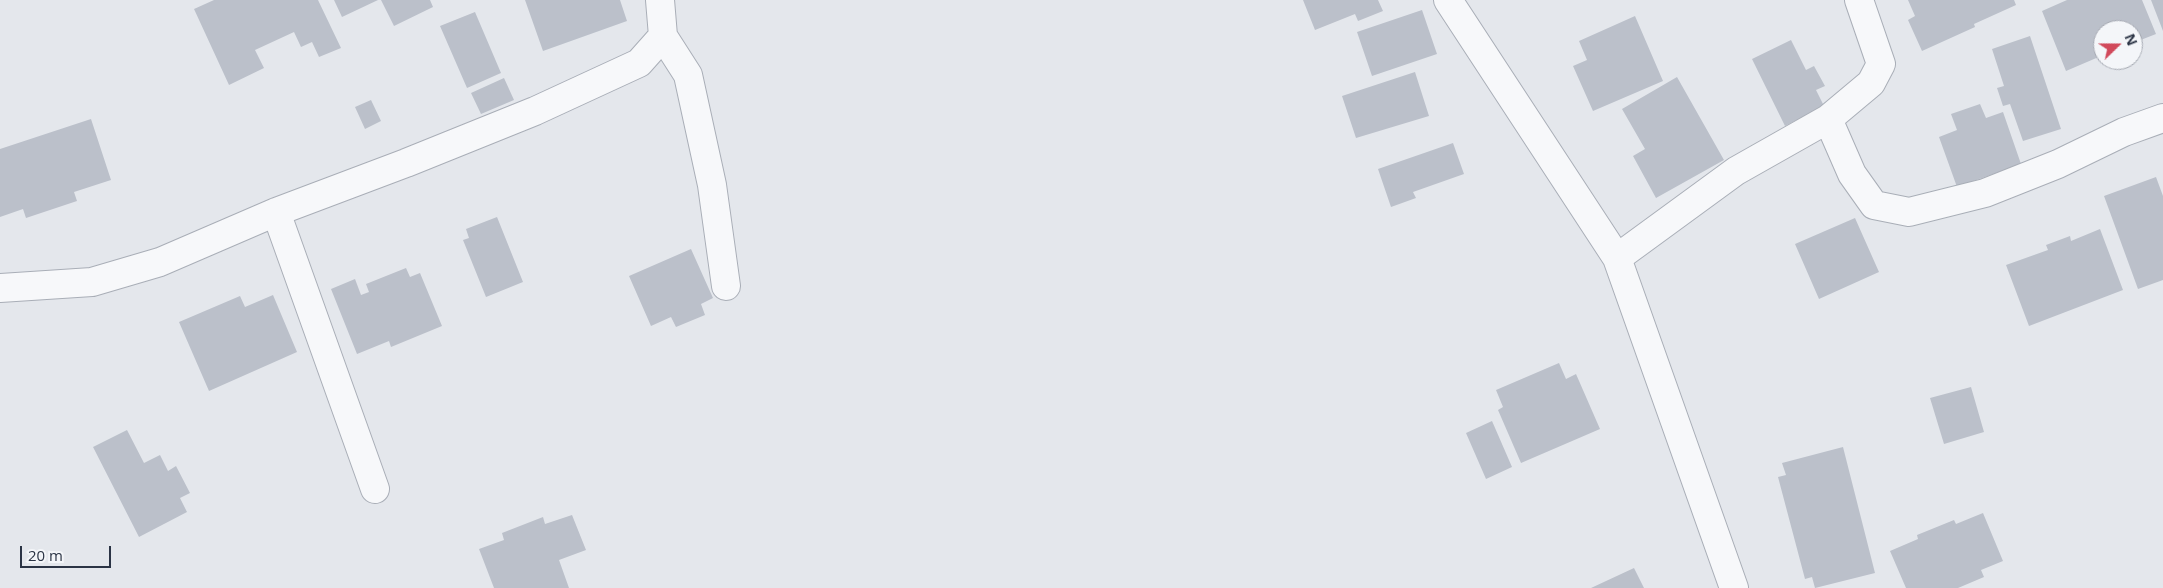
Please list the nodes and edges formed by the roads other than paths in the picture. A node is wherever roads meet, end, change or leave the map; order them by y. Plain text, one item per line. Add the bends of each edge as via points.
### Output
1 (660, 0) edge
2 (1448, 0) edge
3 (1859, 0) edge
4 (663, 36) junction
5 (2163, 118) edge
6 (1828, 119) junction
7 (276, 212) junction
8 (1617, 258) junction
9 (726, 286) dead end
10 (0, 288) edge
11 (375, 489) dead end
12 (1734, 588) edge

1 - 4 street
2 - 8 street
3 - 6 street via 1881,64 1871,83
4 - 7 street via 639,63 535,111
4 - 9 street via 688,75 712,185
5 - 6 street via 1985,193 1909,212 1874,205 1852,174
6 - 8 street via 1736,171
7 - 10 street via 160,262 92,282
7 - 11 street
8 - 12 street

